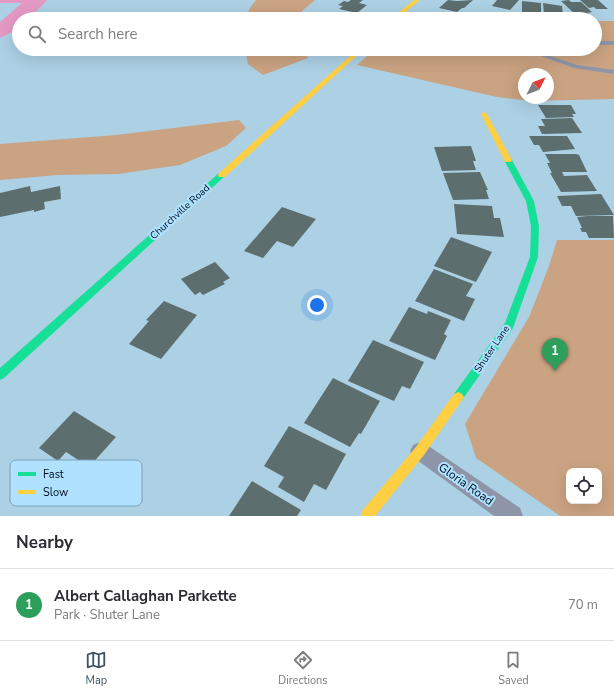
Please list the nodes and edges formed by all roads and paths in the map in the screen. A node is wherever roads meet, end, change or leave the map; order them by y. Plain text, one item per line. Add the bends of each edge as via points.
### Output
1 (417, 0) edge
2 (402, 12) edge
3 (602, 43) edge
4 (614, 43) edge
5 (353, 56) edge
6 (545, 56) edge
7 (614, 72) edge
8 (484, 114) dead end
9 (0, 375) edge
10 (420, 451) junction
11 (367, 516) edge
12 (512, 516) edge

1 - 2 street
3 - 4 lane
5 - 9 street, Churchville Road
6 - 7 lane via 576,67
8 - 10 street, Shuter Lane via 530,201 535,226 534,257 509,325
10 - 11 street, Shuter Lane
10 - 12 street, Gloria Road

